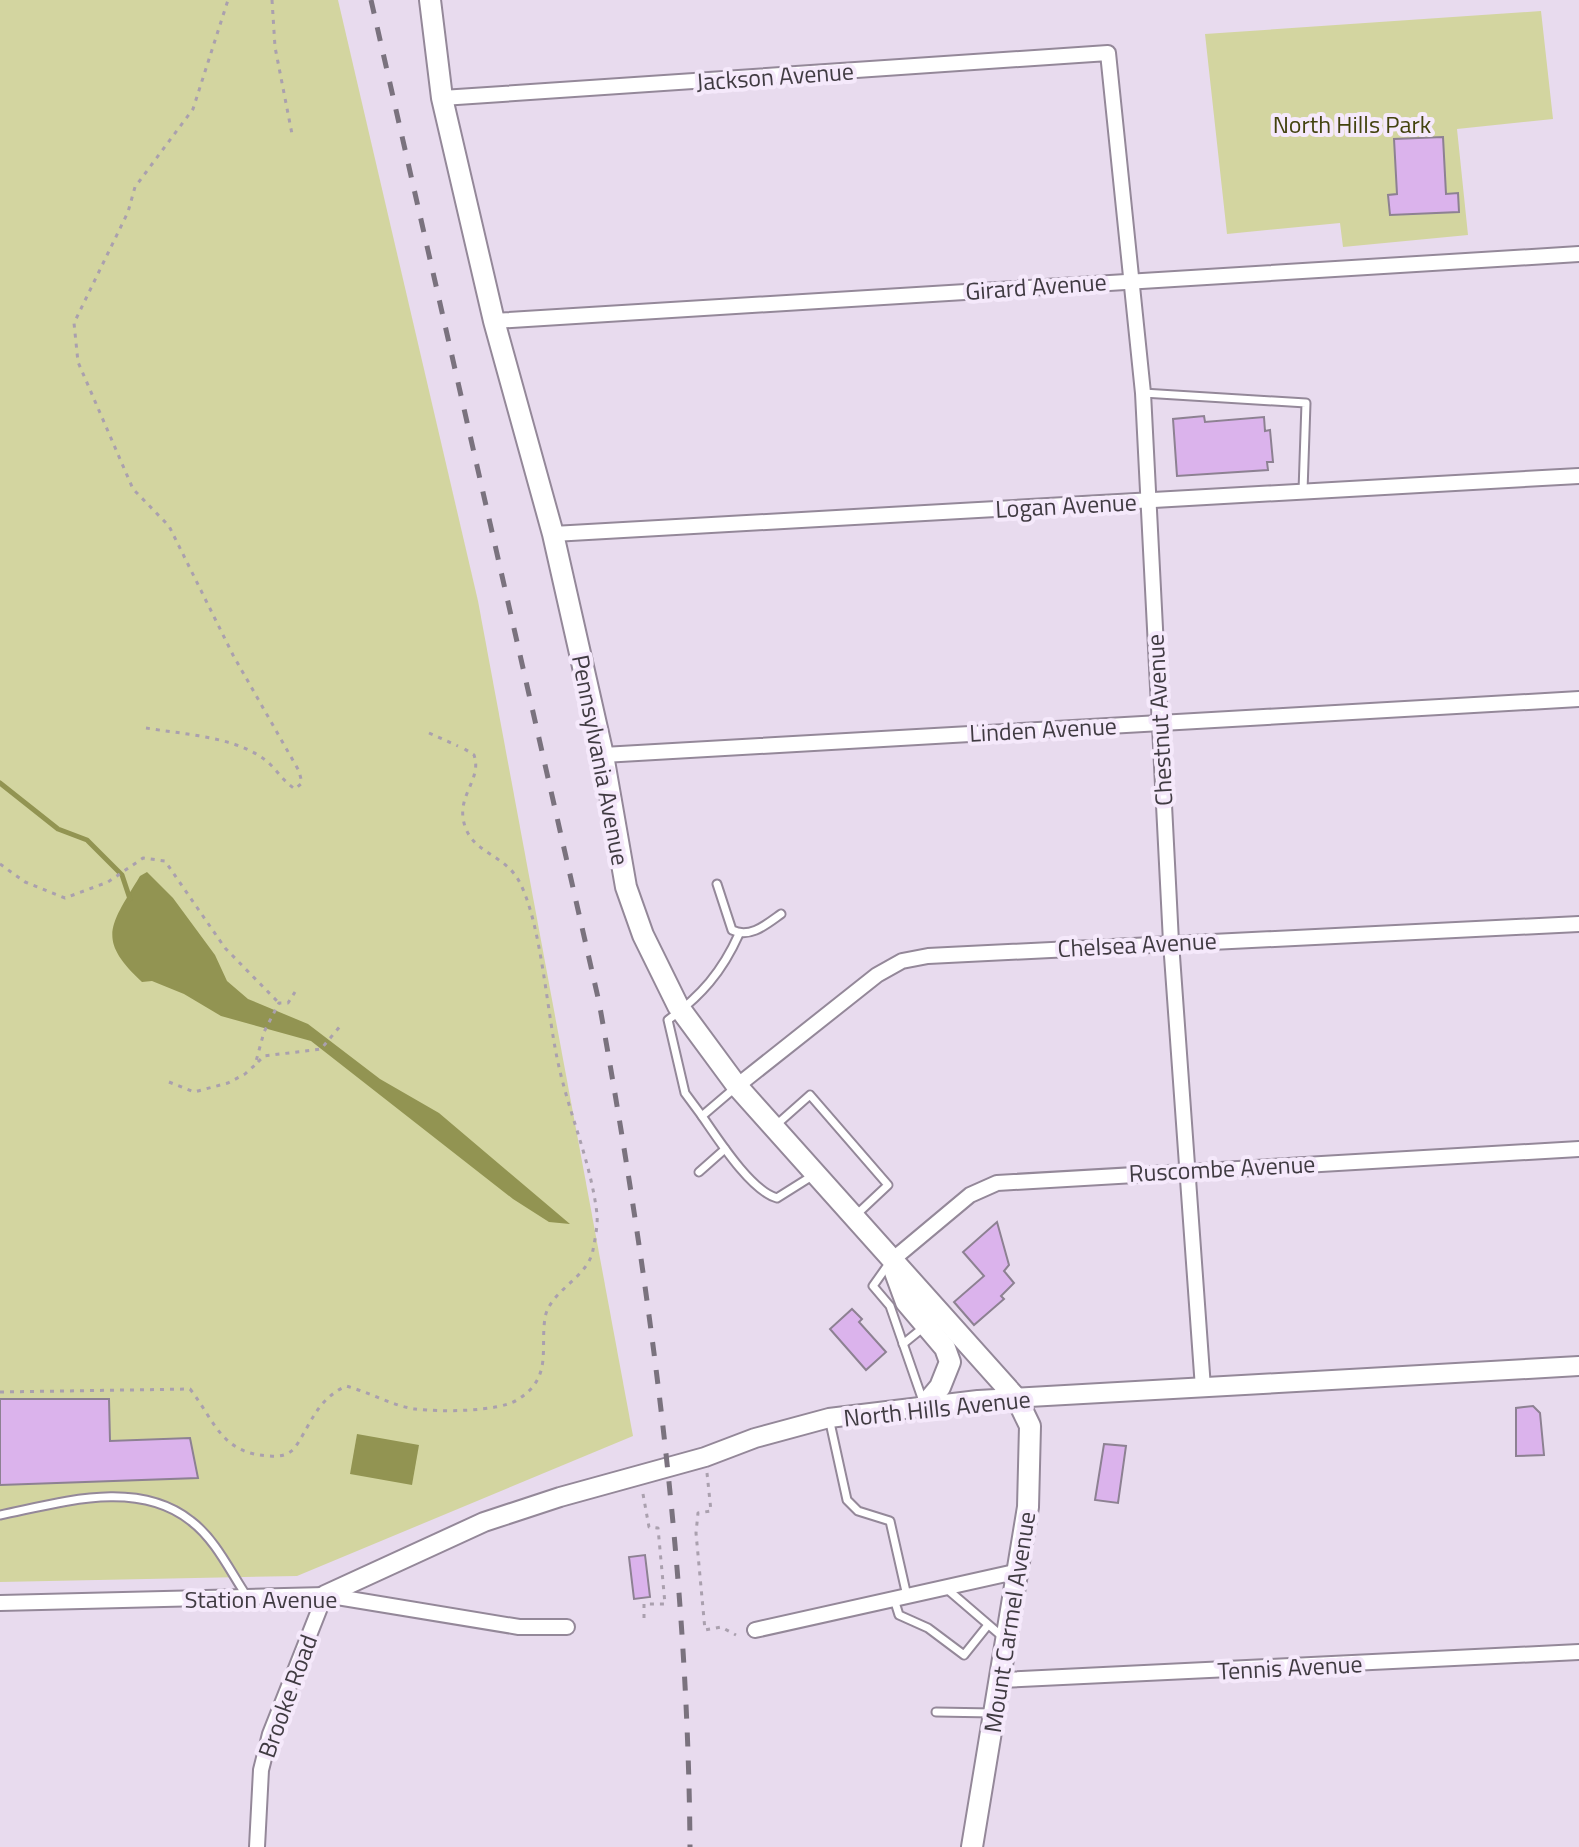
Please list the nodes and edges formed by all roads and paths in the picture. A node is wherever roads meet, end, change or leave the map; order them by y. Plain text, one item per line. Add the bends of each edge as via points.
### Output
1 (228, 0) edge
2 (272, 0) edge
3 (430, 0) edge
4 (1108, 53) joint
5 (442, 98) junction
6 (292, 134) dead end
7 (1579, 254) edge
8 (1134, 279) junction
9 (494, 321) junction
10 (1143, 393) junction
11 (1579, 476) edge
12 (1303, 491) junction
13 (1148, 500) junction
14 (553, 534) junction
15 (1579, 699) edge
16 (1159, 721) junction
17 (146, 728) dead end
18 (429, 733) dead end
19 (603, 755) junction
20 (0, 864) edge
21 (717, 884) dead end
22 (781, 914) dead end
23 (1579, 924) edge
24 (739, 934) junction
25 (1171, 942) junction
26 (295, 992) dead end
27 (279, 1003) junction
28 (681, 1010) junction
29 (342, 1024) dead end
30 (255, 1065) junction
31 (169, 1082) dead end
32 (737, 1086) junction
33 (702, 1116) junction
34 (773, 1128) junction
35 (725, 1149) junction
36 (1579, 1149) edge
37 (1189, 1170) junction
38 (699, 1172) dead end
39 (814, 1174) junction
40 (853, 1218) junction
41 (891, 1261) junction
42 (926, 1325) junction
43 (903, 1344) junction
44 (1579, 1366) edge
45 (1203, 1388) junction
46 (0, 1392) edge
47 (1017, 1399) junction
48 (925, 1405) junction
49 (829, 1418) junction
50 (706, 1466) dead end
51 (642, 1488) dead end
52 (0, 1515) edge
53 (1019, 1571) junction
54 (945, 1588) junction
55 (325, 1595) junction
56 (248, 1597) junction
57 (900, 1598) junction
58 (0, 1603) edge
59 (644, 1620) dead end
60 (988, 1625) junction
61 (567, 1627) dead end
62 (755, 1630) dead end
63 (736, 1635) dead end
64 (1008, 1641) junction
65 (1579, 1652) edge
66 (1001, 1680) junction
67 (936, 1712) dead end
68 (995, 1713) junction
69 (257, 1847) edge
70 (972, 1847) edge

1 - 17 path via 193,109 135,187 74,323 78,362 133,489 169,526 302,783 295,789 255,753
2 - 6 path
3 - 5 main road, Pennsylvania Avenue
4 - 5 street, Jackson Avenue
4 - 8 street, Chestnut Avenue
5 - 9 main road, Pennsylvania Avenue
7 - 8 street, Girard Avenue
8 - 9 street, Girard Avenue
8 - 10 street, Chestnut Avenue
9 - 14 main road, Pennsylvania Avenue
10 - 12 lane via 1306,403
10 - 13 street, Chestnut Avenue
11 - 12 street, Logan Avenue
12 - 13 street, Logan Avenue
13 - 14 street, Logan Avenue
13 - 16 street, Chestnut Avenue
14 - 19 main road, Pennsylvania Avenue
15 - 16 street, Linden Avenue
16 - 19 street, Linden Avenue
16 - 25 street, Chestnut Avenue
18 - 46 path via 474,755 476,773 463,796 465,828 473,843 505,861 521,884 558,1066 590,1173 597,1217 592,1255 545,1317 544,1362 532,1388 516,1402 448,1410 413,1409 346,1386 326,1396 294,1450 281,1457 251,1455 226,1440 190,1389
19 - 28 main road, Pennsylvania Avenue via 626,887 643,935
20 - 27 path via 25,882 65,898 108,882 143,858 165,861 225,948
21 - 24 lane via 732,930
22 - 24 lane via 758,930
23 - 25 street, Chelsea Avenue
24 - 28 lane via 704,993
25 - 32 street, Chelsea Avenue via 902,961
25 - 37 street, Chestnut Avenue
26 - 27 path via 288,1003
27 - 30 path
28 - 32 main road, Pennsylvania Avenue
28 - 33 lane via 668,1020 685,1093
29 - 30 path via 321,1049 264,1056
30 - 31 path via 228,1083 194,1092
32 - 33 lane
32 - 34 main road, Pennsylvania Avenue
33 - 35 lane
34 - 39 main road, Pennsylvania Avenue
34 - 40 lane via 810,1095 888,1185
35 - 38 lane
35 - 39 lane via 766,1195 777,1198
36 - 37 street, Ruscombe Avenue
37 - 41 street, Ruscombe Avenue via 997,1183 970,1195
37 - 45 street, Chestnut Avenue
39 - 40 main road, Pennsylvania Avenue
40 - 41 main road, Pennsylvania Avenue
41 - 42 main road via 906,1302
41 - 43 lane via 873,1286 890,1306
41 - 47 main road, Pennsylvania Avenue
42 - 43 lane
42 - 48 main road via 950,1362
43 - 48 lane
44 - 45 street, North Hills Avenue
45 - 47 street, North Hills Avenue
47 - 48 street, North Hills Avenue
47 - 53 main road, Mount Carmel Avenue via 1028,1418 1031,1444
48 - 49 street, North Hills Avenue
49 - 55 street, North Hills Avenue via 484,1522
49 - 57 lane via 847,1500 858,1511 890,1521
50 - 63 path via 711,1511 698,1513 696,1533 705,1630 721,1627
51 - 59 path via 649,1527 658,1528 665,1604 644,1604
52 - 56 lane via 99,1496 156,1502 192,1521
53 - 54 street
53 - 64 main road, Mount Carmel Avenue
54 - 57 street
54 - 60 lane
55 - 56 street, Station Avenue
55 - 61 street, Station Avenue via 519,1627
55 - 69 street, Brooke Road via 270,1734 261,1770
56 - 58 street, Station Avenue
57 - 60 lane via 899,1615 928,1628 964,1655
57 - 62 street
60 - 64 lane
64 - 66 main road, Mount Carmel Avenue
65 - 66 street, Tennis Avenue
66 - 68 main road, Mount Carmel Avenue
67 - 68 lane
68 - 70 main road, Mount Carmel Avenue

